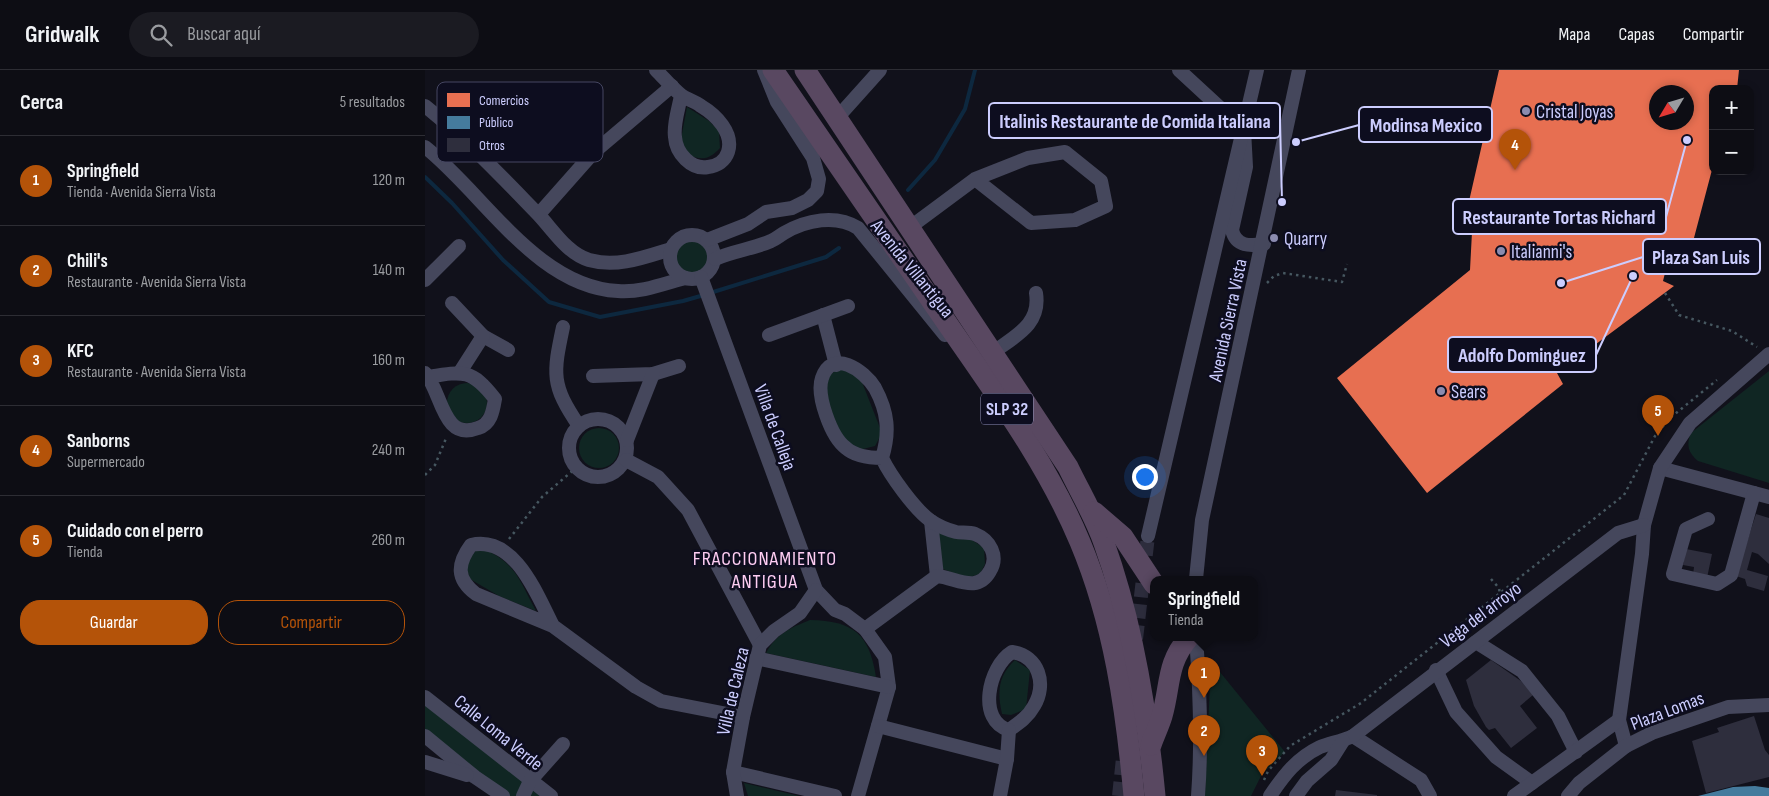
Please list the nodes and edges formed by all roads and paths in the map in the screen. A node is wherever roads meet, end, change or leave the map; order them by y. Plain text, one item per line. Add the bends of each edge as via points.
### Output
1 (656, 70) edge
2 (764, 70) edge
3 (773, 70) edge
4 (805, 70) edge
5 (880, 70) edge
6 (1179, 70) edge
7 (1257, 70) edge
8 (1299, 70) edge
9 (677, 90) junction
10 (425, 106) edge
11 (437, 116) edge
12 (837, 118) junction
13 (1244, 130) junction
14 (603, 146) edge
15 (425, 147) edge
16 (437, 159) edge
17 (440, 162) edge
18 (487, 162) edge
19 (585, 162) edge
20 (975, 179) junction
21 (773, 211) junction
22 (539, 214) junction
23 (748, 224) junction
24 (909, 228) junction
25 (784, 233) junction
26 (707, 240) junction
27 (758, 244) junction
28 (1263, 244) junction
29 (459, 246) dead end
30 (671, 248) junction
31 (715, 259) junction
32 (1347, 264) dead end
33 (685, 278) junction
34 (425, 280) edge
35 (703, 282) junction
36 (1266, 285) dead end
37 (1036, 293) dead end
38 (1665, 293) dead end
39 (452, 302) dead end
40 (848, 306) dead end
41 (823, 316) junction
42 (563, 327) dead end
43 (769, 335) dead end
44 (483, 336) junction
45 (1763, 348) edge
46 (508, 350) dead end
47 (992, 352) junction
48 (1751, 353) dead end
49 (836, 365) junction
50 (679, 366) dead end
51 (460, 372) junction
52 (653, 374) junction
53 (427, 375) edge
54 (593, 376) dead end
55 (983, 376) junction
56 (1721, 377) dead end
57 (451, 424) junction
58 (579, 426) junction
59 (627, 440) junction
60 (882, 458) junction
61 (625, 460) junction
62 (577, 468) junction
63 (1660, 468) junction
64 (425, 475) edge
65 (1755, 493) junction
66 (1769, 497) edge
67 (1087, 506) junction
68 (1708, 520) dead end
69 (931, 521) junction
70 (1644, 526) junction
71 (1148, 536) tunnel mouth
72 (501, 549) junction
73 (937, 576) junction
74 (1196, 576) edge
75 (1150, 578) edge
76 (1491, 579) dead end
77 (816, 590) junction
78 (1500, 595) junction
79 (553, 626) junction
80 (865, 629) junction
81 (1186, 641) edge
82 (1196, 641) edge
83 (1476, 642) junction
84 (758, 652) junction
85 (1436, 670) junction
86 (889, 687) junction
87 (425, 697) edge
88 (1769, 705) edge
89 (743, 717) junction
90 (1619, 720) junction
91 (878, 726) junction
92 (1009, 730) junction
93 (425, 736) edge
94 (1348, 738) junction
95 (563, 744) dead end
96 (1151, 745) junction
97 (1626, 746) junction
98 (1576, 752) junction
99 (1007, 759) junction
100 (425, 762) edge
101 (733, 772) junction
102 (475, 777) junction
103 (530, 781) junction
104 (1532, 783) junction
105 (1265, 792) edge
106 (503, 796) edge
107 (523, 796) edge
108 (551, 796) edge
109 (737, 796) edge
110 (835, 796) edge
111 (858, 796) edge
112 (1000, 796) edge
113 (1135, 796) edge
114 (1155, 796) edge
115 (1198, 796) edge
116 (1296, 796) edge
117 (1430, 796) edge
118 (1514, 796) edge
119 (1568, 796) edge

1 - 9 street
2 - 21 street via 777,102 813,158 819,179 817,191 808,200 791,208
3 - 55 highway, SLP 32
4 - 12 highway, SLP 32
5 - 12 street
6 - 13 street
7 - 13 street, Avenida Sierra Vista
8 - 28 street, Avenida Sierra Vista
9 - 9 street via 718,120 726,131 730,144 727,154 713,166 703,168 688,163 680,152 675,138
9 - 14 street
10 - 11 street
12 - 24 highway, SLP 32
13 - 28 street via 1246,167 1232,230 1238,241 1248,246
13 - 71 street, Avenida Sierra Vista
15 - 16 street
17 - 33 street via 533,254 575,282 619,292
18 - 22 street
19 - 22 street
20 - 20 street via 1028,158 1065,152 1101,181 1106,206 1075,220 1031,223
20 - 24 street
21 - 23 street via 760,214
21 - 25 street
22 - 30 street via 566,246 588,260 631,261
23 - 26 street
23 - 27 street
24 - 47 highway, SLP 32
25 - 27 street, Avenida Villantigua
25 - 55 street, Avenida Villantigua via 818,221 837,219 859,228 940,330
26 - 30 street via 694,234 687,235
26 - 31 street via 712,245
27 - 31 street, Avenida Villantigua
28 - 74 street, Avenida Sierra Vista via 1203,520
29 - 34 street
30 - 33 street via 672,266
31 - 35 street
32 - 36 path via 1342,282 1283,272
33 - 35 street
35 - 77 street, Villa de Calleja
37 - 47 street via 1038,306 1034,319
38 - 45 path via 1679,315 1733,331
39 - 44 street
40 - 41 street
41 - 43 street
41 - 49 street
42 - 58 street via 555,367 557,386
44 - 46 street
44 - 51 street
45 - 48 path
45 - 63 street via 1690,423
47 - 67 highway, SLP 32 via 1068,467
49 - 60 street via 859,368 879,396 887,417 888,438
49 - 60 street via 826,369 820,395 832,429 846,449
50 - 52 street
51 - 53 street
51 - 57 street via 473,377 495,399 492,415 483,427 461,430
52 - 54 street
52 - 59 street
53 - 57 street
55 - 113 highway, SLP 32 via 1014,418 1053,483 1090,569 1116,656
56 - 78 path via 1670,418 1655,436 1624,495
57 - 64 path via 435,466
58 - 59 street via 596,418 606,420 615,424
58 - 62 street via 569,443 569,453
59 - 61 street
60 - 69 street via 890,474
61 - 62 street via 613,474 604,477 586,474
61 - 84 street via 658,477 688,510
62 - 72 path via 542,497
63 - 65 street
63 - 70 street
65 - 66 street
65 - 68 street via 1731,575 1717,584 1673,574 1686,529
67 - 75 highway via 1123,537
67 - 96 highway, SLP 32 via 1104,542 1130,628
69 - 73 street
69 - 73 street via 956,532 975,534 991,546 995,556 992,569 975,585
70 - 83 street, Vega del arroyo via 1618,533
70 - 90 street
72 - 79 street via 517,563
72 - 79 street via 484,542 471,545 462,557 461,577 466,586 476,594
73 - 80 street
76 - 78 path via 1499,588
77 - 80 street via 835,610
77 - 84 street, Villa de Caleza via 800,613 774,631
78 - 105 path via 1361,703 1290,746 1268,771
79 - 89 street via 636,687 661,701
80 - 86 street via 885,657
81 - 96 highway via 1170,669 1162,717
82 - 115 street via 1201,756
83 - 85 street, Vega del arroyo
83 - 98 street via 1522,671 1558,716
84 - 86 street
84 - 89 street, Villa de Caleza
85 - 94 street, Vega del arroyo
85 - 104 street via 1456,712 1496,757
86 - 91 street
87 - 103 street, Calle Loma Verde
88 - 97 street, Plaza Lomas via 1728,707 1652,733
89 - 101 street, Villa de Caleza
90 - 97 street
90 - 98 street
91 - 99 street
91 - 111 street
92 - 92 street via 1002,728 991,715 990,688 996,668 1012,652 1034,662 1039,694 1025,719
92 - 99 street
93 - 102 street
94 - 105 street, Vega del arroyo via 1303,756
94 - 116 street, Vega del arroyo
94 - 117 street via 1421,780
95 - 103 street
96 - 114 highway, SLP 32
97 - 119 street, Plaza Lomas via 1579,783
98 - 104 street
99 - 112 street
100 - 102 street
101 - 109 street, Villa de Caleza
101 - 110 street
102 - 106 street
103 - 107 street
103 - 108 street, Calle Loma Verde
104 - 118 street

